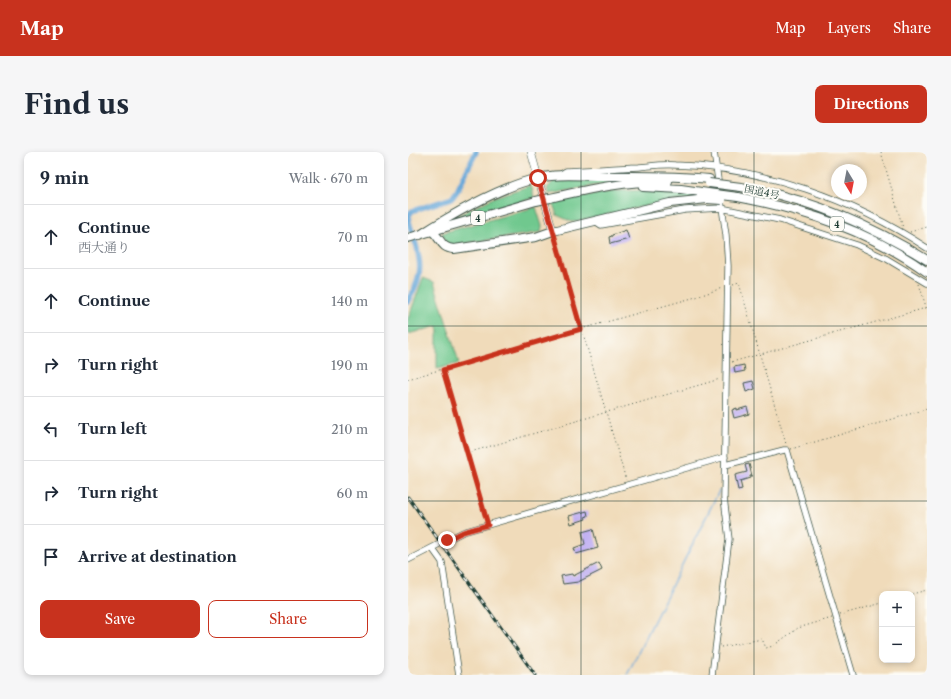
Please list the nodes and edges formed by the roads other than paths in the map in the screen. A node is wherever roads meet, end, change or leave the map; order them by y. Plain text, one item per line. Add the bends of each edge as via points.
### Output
1 (531, 152) edge
2 (714, 152) edge
3 (717, 168) junction
4 (559, 175) junction
5 (538, 178) junction
6 (709, 181) junction
7 (578, 191) junction
8 (707, 196) junction
9 (721, 208) junction
10 (595, 221) junction
11 (432, 231) junction
12 (553, 231) junction
13 (905, 233) junction
14 (420, 235) junction
15 (900, 237) dead end
16 (408, 238) edge
17 (927, 248) edge
18 (927, 260) edge
19 (927, 272) edge
20 (927, 283) edge
21 (725, 457) junction
22 (725, 466) junction
23 (432, 548) junction
24 (408, 560) edge
25 (459, 675) edge
26 (712, 675) edge
27 (853, 675) edge

1 - 5 main road
2 - 3 street
3 - 4 street via 675,165 566,171
3 - 9 street
3 - 13 street via 751,173 792,184 854,207
4 - 5 highway
4 - 6 highway via 692,177
5 - 12 main road
5 - 14 highway via 488,197
6 - 7 highway, 4 via 636,182
6 - 18 highway, 国道4号 / 4, bridge via 785,196 833,211 882,233
7 - 8 highway, 4 via 653,187 681,189
7 - 11 highway, 4, bridge
8 - 10 highway via 670,202
8 - 19 highway, 4, bridge via 794,209 820,217 895,252
9 - 10 street via 685,210 601,225
9 - 20 street via 780,220 889,256
9 - 21 street via 726,235 728,286
10 - 12 highway
11 - 12 highway via 443,245 454,249 536,237
11 - 14 highway, 4
13 - 15 street
13 - 17 street
14 - 16 highway, 4
21 - 22 street
21 - 23 street via 463,532
22 - 26 street via 724,498 729,539
22 - 27 street via 787,450
23 - 24 street
23 - 25 street via 442,562

